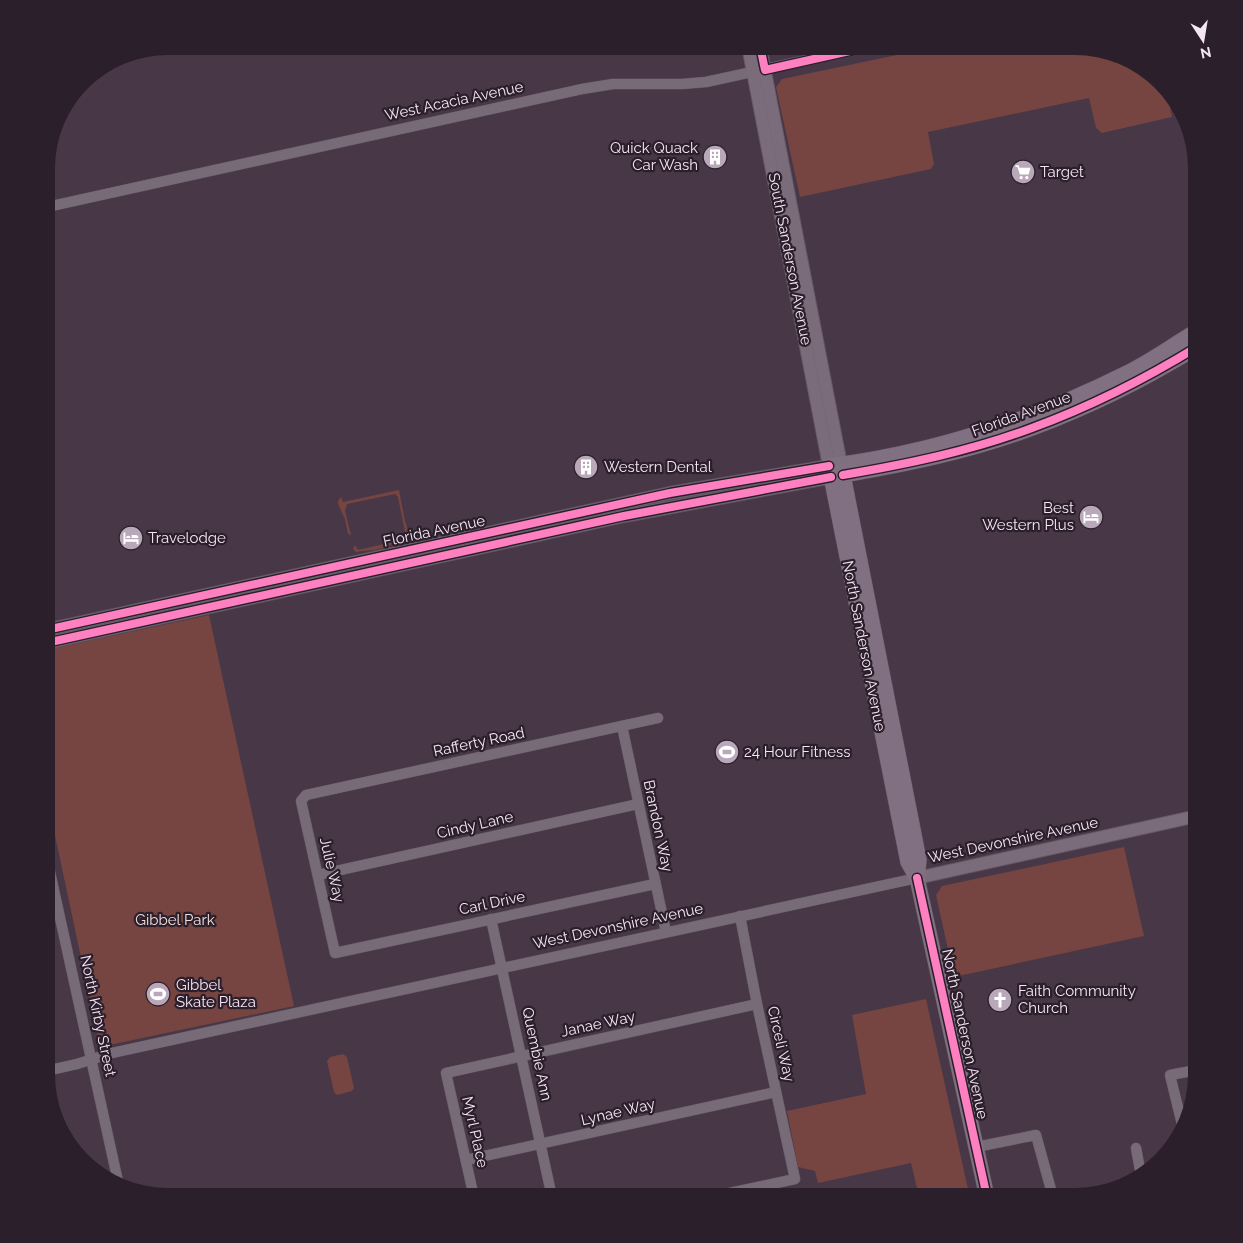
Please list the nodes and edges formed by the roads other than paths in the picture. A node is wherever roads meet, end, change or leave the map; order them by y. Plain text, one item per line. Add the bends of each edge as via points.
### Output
1 (752, 55) edge
2 (760, 55) edge
3 (833, 55) edge
4 (759, 72) junction
5 (775, 183) junction
6 (55, 205) edge
7 (790, 206) junction
8 (783, 225) junction
9 (808, 294) junction
10 (798, 305) junction
11 (1188, 336) edge
12 (1188, 353) edge
13 (821, 364) junction
14 (1142, 364) junction
15 (1055, 419) junction
16 (836, 470) junction
17 (336, 567) junction
18 (849, 571) junction
19 (258, 584) junction
20 (853, 588) junction
21 (284, 591) junction
22 (218, 605) junction
23 (872, 616) junction
24 (55, 628) edge
25 (55, 641) edge
26 (658, 718) dead end
27 (622, 726) junction
28 (306, 795) joint
29 (638, 804) junction
30 (1188, 818) edge
31 (318, 876) junction
32 (917, 878) junction
33 (654, 884) junction
34 (55, 894) edge
35 (740, 916) junction
36 (491, 919) junction
37 (666, 932) junction
38 (335, 953) joint
39 (502, 968) junction
40 (757, 1004) junction
41 (522, 1056) junction
42 (92, 1060) junction
43 (55, 1069) edge
44 (1188, 1072) edge
45 (446, 1073) joint
46 (776, 1092) junction
47 (1180, 1116) edge
48 (541, 1144) junction
49 (976, 1147) junction
50 (1136, 1148) dead end
51 (466, 1160) junction
52 (1140, 1168) edge
53 (117, 1175) edge
54 (472, 1188) edge
55 (550, 1188) edge
56 (751, 1188) edge
57 (985, 1188) edge
58 (1051, 1188) edge

1 - 4 main road, South Sanderson Avenue
2 - 4 main road, South Sanderson Avenue
3 - 4 street, West Acacia Avenue
4 - 5 main road, South Sanderson Avenue
4 - 6 street, West Acacia Avenue via 694,83 613,84 582,89
4 - 7 main road, South Sanderson Avenue
5 - 7 main road via 781,187
5 - 8 main road, South Sanderson Avenue
7 - 9 main road, South Sanderson Avenue
8 - 9 main road via 791,243 802,292
8 - 10 main road, South Sanderson Avenue
9 - 13 main road, South Sanderson Avenue
10 - 13 main road via 805,307 813,346
10 - 16 main road, South Sanderson Avenue
11 - 14 highway, Florida Avenue
12 - 15 highway, Florida Avenue via 1115,393
13 - 16 main road, South Sanderson Avenue
14 - 15 highway via 1125,380 1054,413
14 - 16 highway, Florida Avenue via 1075,397 1009,422
15 - 16 highway, Florida Avenue via 1000,439 928,459
16 - 17 main road, Florida Avenue via 670,493
16 - 18 highway, North Sanderson Avenue
16 - 21 main road, Florida Avenue
16 - 23 highway, North Sanderson Avenue
17 - 19 main road, Florida Avenue
17 - 21 main road via 326,574 285,584
18 - 20 highway, North Sanderson Avenue
18 - 23 highway via 857,573
19 - 22 main road via 252,590 229,595
19 - 24 main road, Florida Avenue
20 - 23 highway via 865,618 868,621
20 - 32 highway, North Sanderson Avenue via 908,862
21 - 22 main road, Florida Avenue
22 - 25 main road, Florida Avenue
23 - 32 highway, North Sanderson Avenue via 918,860
26 - 27 street, Rafferty Road
27 - 28 street, Rafferty Road
27 - 29 street, Brandon Way
28 - 31 street, Julie Way via 301,801
29 - 31 street, Cindy Lane
29 - 33 street, Brandon Way
30 - 32 main road, West Devonshire Avenue
31 - 38 street, Julie Way
32 - 35 street, West Devonshire Avenue
32 - 49 highway, North Sanderson Avenue
33 - 36 street, Carl Drive
33 - 37 street, Brandon Way
34 - 42 street, North Kirby Street
35 - 37 street, West Devonshire Avenue
35 - 40 street, Circeli Way
36 - 38 street, Carl Drive
36 - 39 street, Quembie Ann
37 - 39 street, West Devonshire Avenue
39 - 41 street, Quembie Ann
39 - 42 street, West Devonshire Avenue
40 - 41 street, Janae Way
40 - 46 street, Circeli Way
41 - 45 street, Janae Way
41 - 48 street, Quembie Ann
42 - 43 street, West Devonshire Avenue
42 - 53 street, North Kirby Street
44 - 47 street via 1170,1075
45 - 51 street, Myrl Place
46 - 48 street, Lynae Way
46 - 56 street, Circeli Way via 795,1178
48 - 51 street, Lynae Way
48 - 55 street, Quembie Ann
49 - 57 highway, North Sanderson Avenue
49 - 58 street via 1036,1135
50 - 52 street
51 - 54 street, Myrl Place

